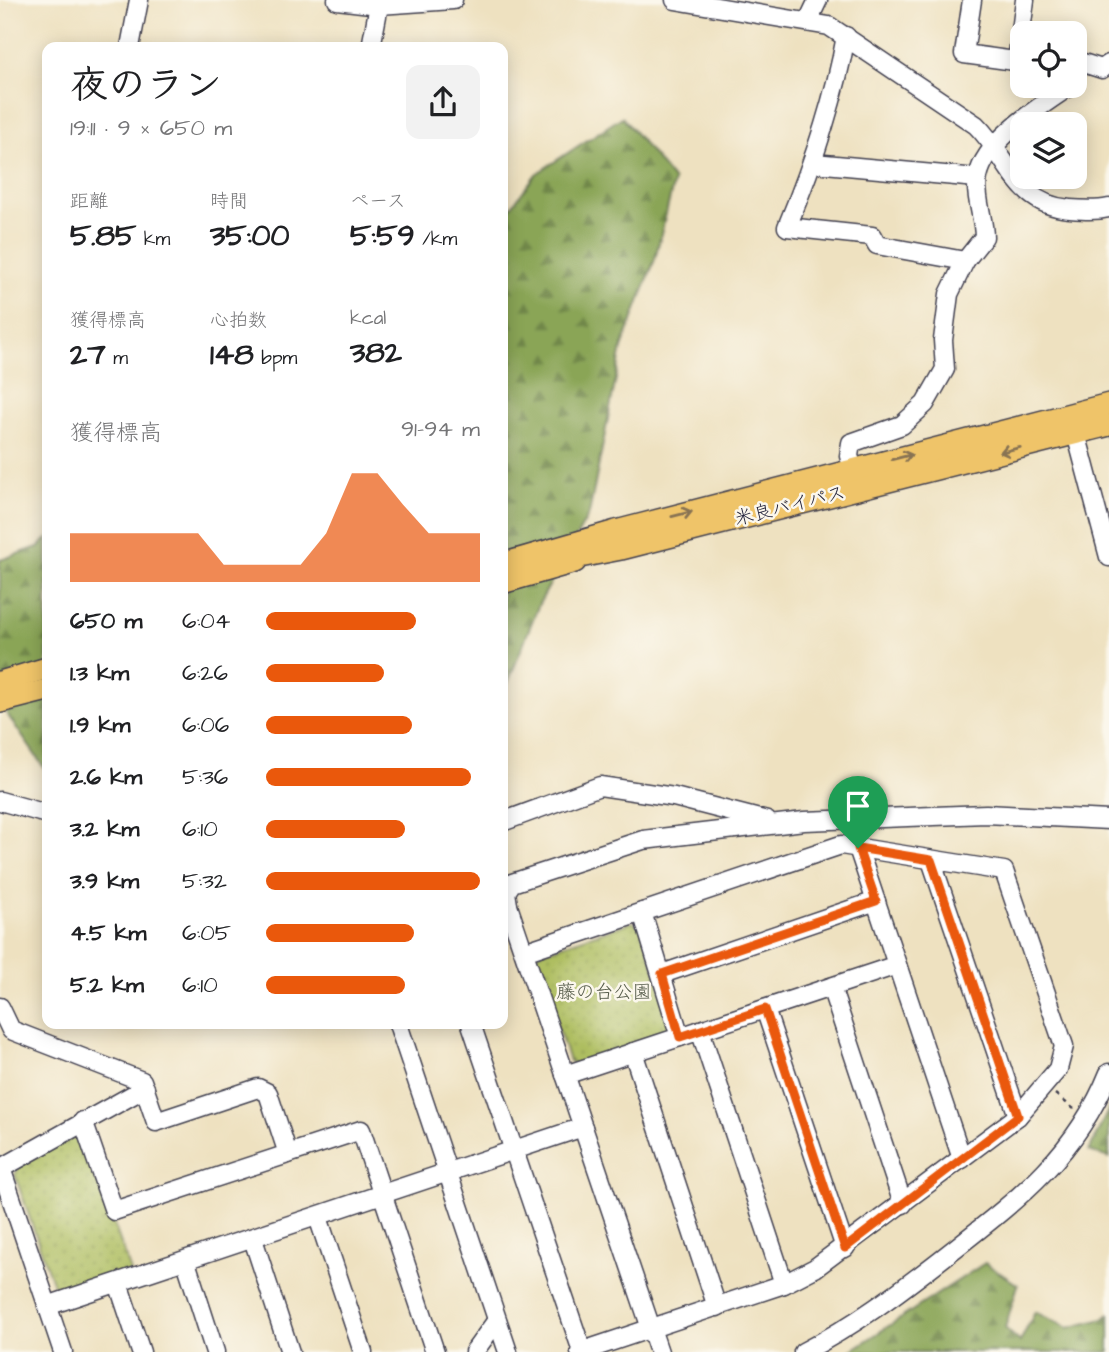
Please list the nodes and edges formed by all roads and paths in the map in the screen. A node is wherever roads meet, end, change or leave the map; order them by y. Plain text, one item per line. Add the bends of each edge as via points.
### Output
1 (139, 0) edge
2 (337, 0) edge
3 (453, 0) edge
4 (675, 0) edge
5 (818, 0) edge
6 (972, 0) edge
7 (1025, 0) edge
8 (379, 2) edge
9 (808, 21) junction
10 (1023, 21) edge
11 (846, 36) junction
12 (131, 42) edge
13 (372, 42) edge
14 (1010, 61) edge
15 (1087, 63) edge
16 (1105, 67) edge
17 (1087, 76) edge
18 (1055, 98) edge
19 (994, 145) junction
20 (814, 163) junction
21 (977, 178) junction
22 (1109, 208) edge
23 (965, 261) junction
24 (1109, 404) edge
25 (1074, 424) junction
26 (1109, 425) edge
27 (857, 479) junction
28 (618, 540) junction
29 (508, 553) edge
30 (1109, 557) edge
31 (508, 563) edge
32 (508, 572) edge
33 (508, 581) edge
34 (42, 669) edge
35 (0, 681) edge
36 (42, 683) edge
37 (42, 691) edge
38 (0, 694) edge
39 (0, 702) edge
40 (42, 703) edge
41 (0, 714) edge
42 (0, 801) edge
43 (42, 813) edge
44 (508, 820) edge
45 (1109, 820) edge
46 (777, 824) junction
47 (858, 848) junction
48 (931, 860) junction
49 (508, 889) edge
50 (876, 901) junction
51 (508, 906) edge
52 (642, 912) junction
53 (524, 952) junction
54 (897, 965) junction
55 (662, 974) junction
56 (831, 987) junction
57 (0, 1007) edge
58 (765, 1009) junction
59 (400, 1029) edge
60 (473, 1029) edge
61 (699, 1030) junction
62 (680, 1037) junction
63 (633, 1052) junction
64 (1109, 1073) edge
65 (565, 1075) junction
66 (1044, 1086) junction
67 (145, 1088) junction
68 (1018, 1116) junction
69 (1087, 1119) junction
70 (83, 1121) junction
71 (583, 1127) junction
72 (514, 1150) junction
73 (288, 1154) junction
74 (962, 1159) junction
75 (0, 1168) edge
76 (448, 1173) junction
77 (383, 1195) junction
78 (903, 1204) junction
79 (318, 1217) junction
80 (253, 1240) junction
81 (845, 1248) junction
82 (186, 1262) junction
83 (118, 1283) junction
84 (784, 1284) junction
85 (47, 1306) junction
86 (717, 1307) junction
87 (497, 1320) junction
88 (651, 1329) junction
89 (63, 1352) edge
90 (141, 1352) edge
91 (215, 1352) edge
92 (290, 1352) edge
93 (363, 1352) edge
94 (435, 1352) edge
95 (474, 1352) edge
96 (508, 1352) edge
97 (581, 1352) edge
98 (659, 1352) edge
99 (803, 1352) edge

1 - 12 street
2 - 8 street
3 - 8 street
4 - 9 street
5 - 9 street
6 - 14 street via 964,54
7 - 10 street
8 - 13 street
9 - 11 street
11 - 19 street via 976,125
11 - 20 street via 830,116
15 - 16 street
16 - 17 street
18 - 19 street
19 - 21 street
19 - 22 street via 1031,197 1052,208
20 - 21 street
20 - 23 street via 787,227 872,236 877,245
21 - 23 street via 984,237
23 - 27 street via 949,294 943,340 945,369 925,404 902,425 851,443 849,456
24 - 25 main road
25 - 26 main road
25 - 27 main road, 米良バイパス
25 - 30 street
27 - 28 main road, 米良バイパス
28 - 29 main road
28 - 31 main road, 米良バイパス
28 - 32 main road, 米良バイパス
28 - 33 main road
34 - 35 main road
36 - 38 main road
37 - 39 main road
40 - 41 main road
42 - 43 street
44 - 46 street via 600,786 674,797
45 - 46 street via 935,814
46 - 49 street via 643,840 512,883
47 - 48 street
47 - 50 street
47 - 52 street via 841,845
48 - 66 street via 1004,871 1064,1046 1058,1069
48 - 68 street
50 - 54 street
50 - 55 street
51 - 53 street
52 - 53 street
52 - 55 street
53 - 65 street
54 - 56 street
54 - 74 street
55 - 62 street
56 - 58 street
56 - 78 street
57 - 67 street via 11,1030 142,1081
58 - 61 street
58 - 81 street
59 - 76 street
60 - 72 street
61 - 62 street
61 - 84 street
62 - 63 street
63 - 65 street
63 - 86 street
64 - 69 street
65 - 71 street
66 - 68 street
66 - 69 path
67 - 70 street
67 - 73 street via 156,1122 258,1088 268,1093
68 - 74 street
69 - 99 street via 1025,1193 868,1314
70 - 73 street via 114,1211
70 - 75 street
71 - 72 street
71 - 88 street
72 - 76 street
72 - 97 street
73 - 77 street via 361,1130
74 - 78 street
75 - 85 street
76 - 77 street
76 - 87 street
77 - 79 street
77 - 94 street
78 - 81 street
79 - 80 street
79 - 93 street
80 - 82 street
80 - 92 street
81 - 84 street
82 - 83 street
82 - 91 street
83 - 85 street
83 - 90 street
84 - 86 street
85 - 89 street
86 - 88 street
87 - 95 street
87 - 96 street
88 - 97 street
88 - 98 street

